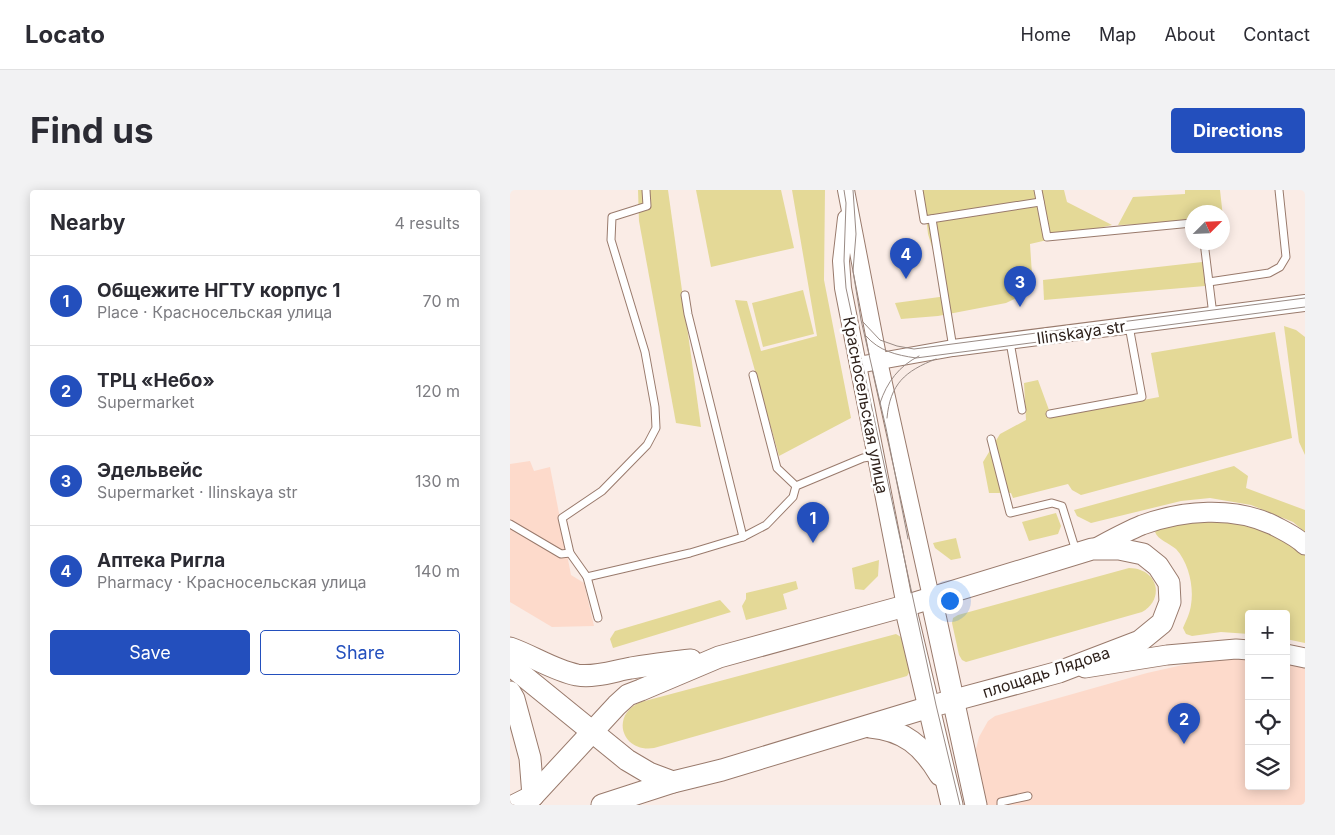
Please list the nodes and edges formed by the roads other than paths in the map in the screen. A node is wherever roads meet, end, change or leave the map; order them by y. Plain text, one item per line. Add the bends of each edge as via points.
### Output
1 (646, 190) edge
2 (919, 190) edge
3 (1038, 190) edge
4 (1279, 190) edge
5 (847, 196) edge
6 (1040, 202) junction
7 (932, 219) junction
8 (1185, 225) edge
9 (1205, 250) edge
10 (1209, 282) junction
11 (685, 296) dead end
12 (1305, 303) edge
13 (1213, 315) junction
14 (1129, 325) junction
15 (1010, 342) junction
16 (953, 348) junction
17 (879, 361) junction
18 (858, 365) junction
19 (753, 375) dead end
20 (1022, 410) dead end
21 (1050, 414) dead end
22 (991, 439) dead end
23 (876, 456) junction
24 (796, 486) junction
25 (510, 524) edge
26 (744, 537) junction
27 (1305, 545) edge
28 (1085, 552) junction
29 (570, 553) junction
30 (587, 577) junction
31 (931, 598) junction
32 (905, 606) junction
33 (598, 618) dead end
34 (510, 648) edge
35 (1245, 650) edge
36 (1290, 655) edge
37 (719, 656) junction
38 (1305, 658) edge
39 (510, 665) edge
40 (1059, 672) junction
41 (510, 692) edge
42 (954, 701) junction
43 (929, 708) junction
44 (866, 726) junction
45 (592, 732) junction
46 (673, 782) junction
47 (1028, 796) dead end
48 (951, 798) edge
49 (528, 802) edge
50 (1001, 804) edge
51 (602, 805) edge
52 (976, 805) edge

1 - 29 lane via 647,206 612,217 611,240 645,352 656,428 647,445 602,491 562,518
2 - 7 lane via 924,220
3 - 6 lane
4 - 10 lane via 1286,257 1280,267 1269,274
5 - 17 street, Красносельская улица
5 - 18 street, Красносельская улица via 841,261
6 - 7 lane
6 - 8 lane via 1046,237
7 - 16 lane
9 - 10 lane
10 - 13 lane
11 - 26 lane
12 - 13 street, Ilinskaya str
13 - 14 street, Ilinskaya str
14 - 15 street, Ilinskaya str
14 - 21 lane via 1142,397
15 - 16 street, Ilinskaya str
15 - 20 lane
16 - 17 street, Ilinskaya str
17 - 18 street, Ilinskaya str
17 - 31 street, Красносельская улица
18 - 23 street, Красносельская улица
19 - 24 lane via 777,468
22 - 28 lane via 1010,512 1052,504 1062,506
23 - 24 lane via 863,458
23 - 32 street, Красносельская улица
24 - 26 lane via 793,497 766,525
25 - 29 lane via 561,554
26 - 30 lane
27 - 28 main road via 1298,538 1264,521 1228,512 1202,512 1142,525
28 - 31 main road, площадь Лядова
28 - 40 main road, площадь Лядова via 1119,549 1143,554 1158,566 1169,583 1170,602 1162,623 1140,641
29 - 30 lane
30 - 33 lane
31 - 32 main road, площадь Лядова
31 - 42 main road
32 - 37 main road, площадь Лядова
32 - 43 main road
34 - 37 main road, площадь Лядова via 579,676
35 - 40 main road via 1167,655
36 - 38 main road
37 - 45 main road, площадь Лядова via 628,696
39 - 45 main road
40 - 42 main road, площадь Лядова
41 - 49 main road, площадь Лядова via 530,758
42 - 43 main road, площадь Лядова
42 - 52 main road
43 - 44 main road, площадь Лядова
43 - 48 main road
44 - 46 main road, площадь Лядова
44 - 48 main road via 884,728 917,744 934,765
45 - 46 main road via 627,760
45 - 49 main road, площадь Лядова
46 - 51 main road, площадь Лядова
47 - 50 lane

